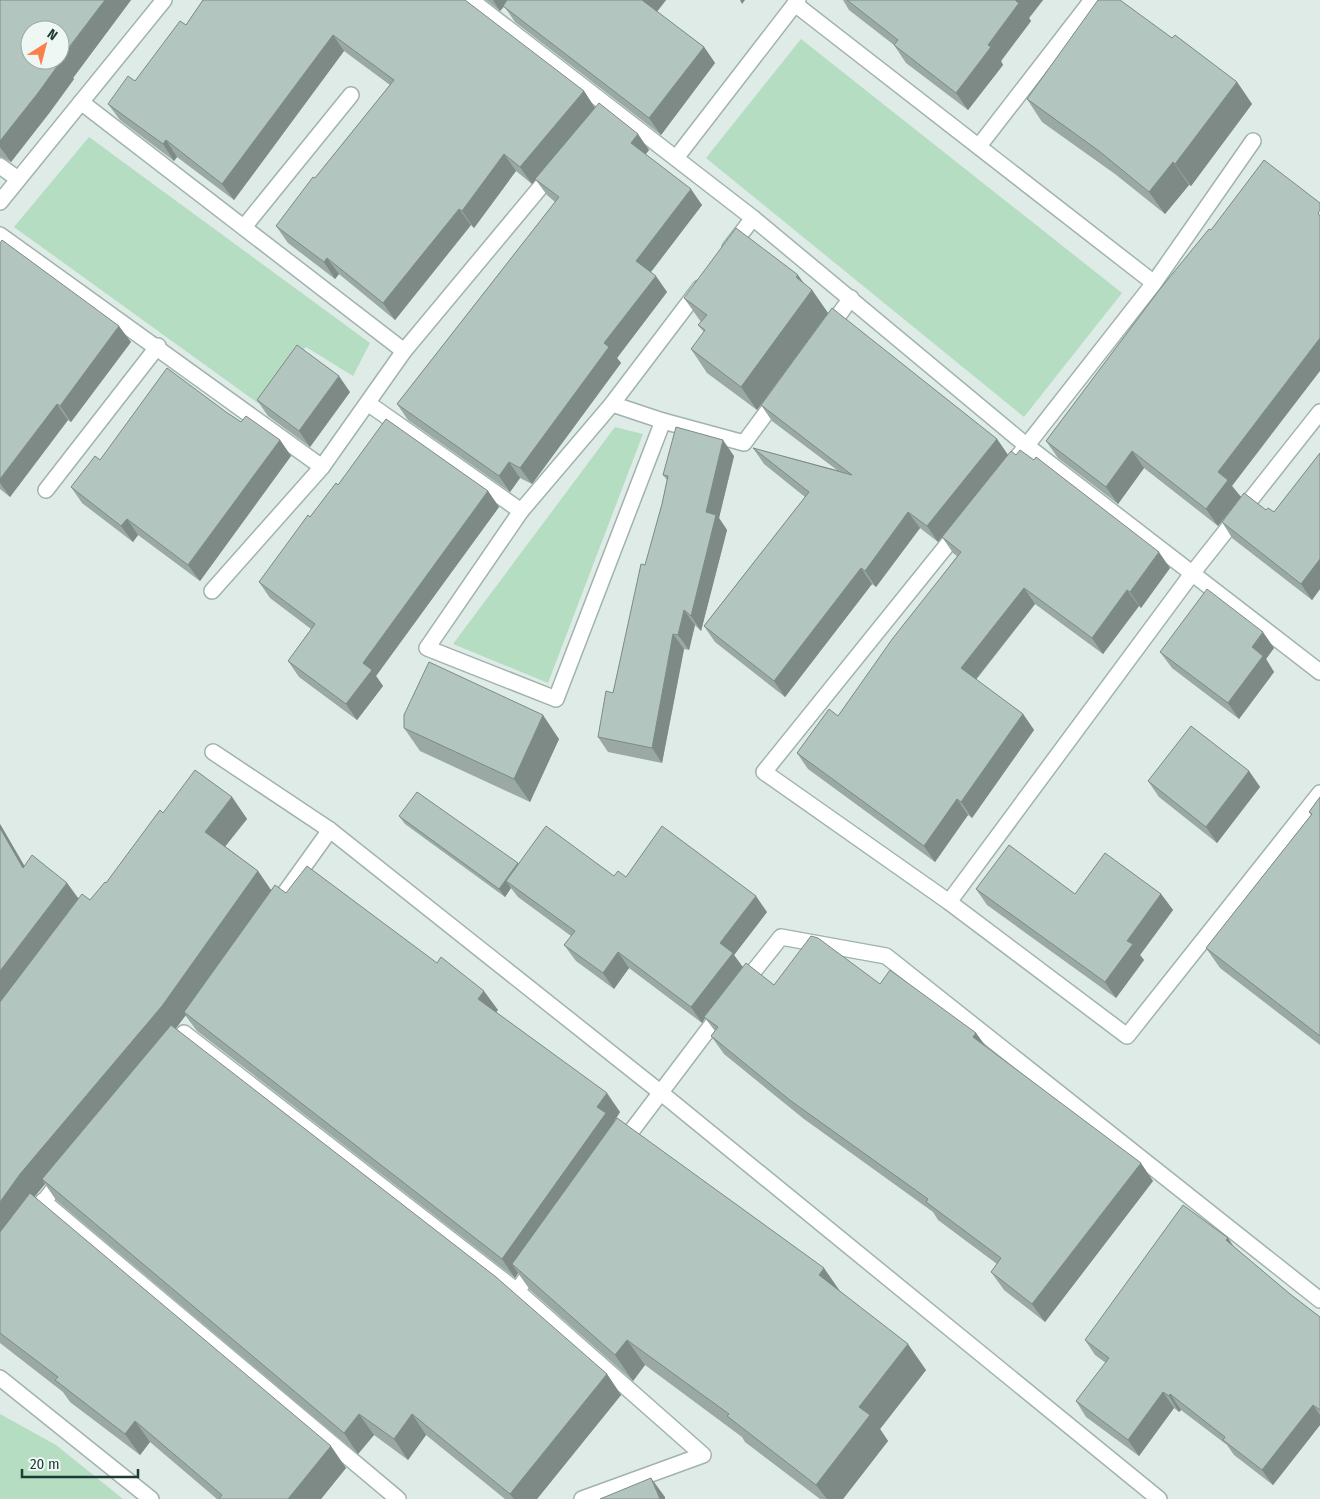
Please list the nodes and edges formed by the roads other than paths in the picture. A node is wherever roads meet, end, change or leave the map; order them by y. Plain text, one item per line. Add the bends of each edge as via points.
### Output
1 (164, 0) edge
2 (471, 0) edge
3 (1092, 0) edge
4 (796, 2) edge
5 (511, 12) edge
6 (501, 24) junction
7 (351, 95) dead end
8 (81, 102) junction
9 (1253, 141) dead end
10 (979, 146) junction
11 (676, 158) junction
12 (563, 160) edge
13 (0, 166) edge
14 (18, 179) junction
15 (0, 202) edge
16 (753, 218) junction
17 (244, 227) junction
18 (0, 235) edge
19 (724, 257) edge
20 (706, 280) edge
21 (1154, 283) junction
22 (851, 298) junction
23 (821, 338) edge
24 (158, 346) junction
25 (404, 351) junction
26 (786, 387) edge
27 (369, 404) junction
28 (612, 404) junction
29 (1320, 412) edge
30 (663, 421) junction
31 (1027, 446) junction
32 (322, 467) junction
33 (1002, 477) edge
34 (46, 490) dead end
35 (520, 511) junction
36 (971, 516) edge
37 (1191, 575) junction
38 (212, 592) dead end
39 (1320, 672) edge
40 (213, 752) dead end
41 (1320, 793) edge
42 (330, 830) junction
43 (949, 902) junction
44 (266, 920) edge
45 (171, 1048) edge
46 (660, 1092) junction
47 (614, 1156) edge
48 (75, 1163) edge
49 (43, 1201) junction
50 (21, 1229) edge
51 (546, 1251) edge
52 (517, 1291) junction
53 (1320, 1300) edge
54 (0, 1378) edge
55 (151, 1499) edge
56 (398, 1499) edge
57 (582, 1499) edge
58 (1159, 1499) edge

1 - 8 street
2 - 6 street
3 - 10 street
4 - 10 street
4 - 11 street
5 - 6 street
6 - 11 street via 605,111
7 - 17 street
8 - 14 street
8 - 17 street
9 - 21 street
10 - 21 street
11 - 16 street
12 - 25 street
13 - 14 street
14 - 15 street
16 - 19 street
16 - 22 street
17 - 25 street
18 - 24 street
20 - 28 street
21 - 31 street
22 - 23 street
22 - 31 street
24 - 32 street
24 - 34 street
25 - 27 street
26 - 30 street via 744,443
27 - 32 street
27 - 35 street
28 - 30 street
28 - 35 street
29 - 37 street
30 - 35 street via 556,699 427,648
31 - 33 street
31 - 37 street
32 - 38 street
36 - 43 street via 764,772
37 - 39 street
37 - 43 street
40 - 42 street
41 - 43 street via 1128,1036
42 - 44 street
42 - 46 street
45 - 52 street via 187,1029
46 - 47 street
46 - 53 street via 781,936 886,956
46 - 58 street
48 - 49 street
49 - 50 street
49 - 56 street
51 - 52 street
52 - 57 street via 703,1455
54 - 55 street

